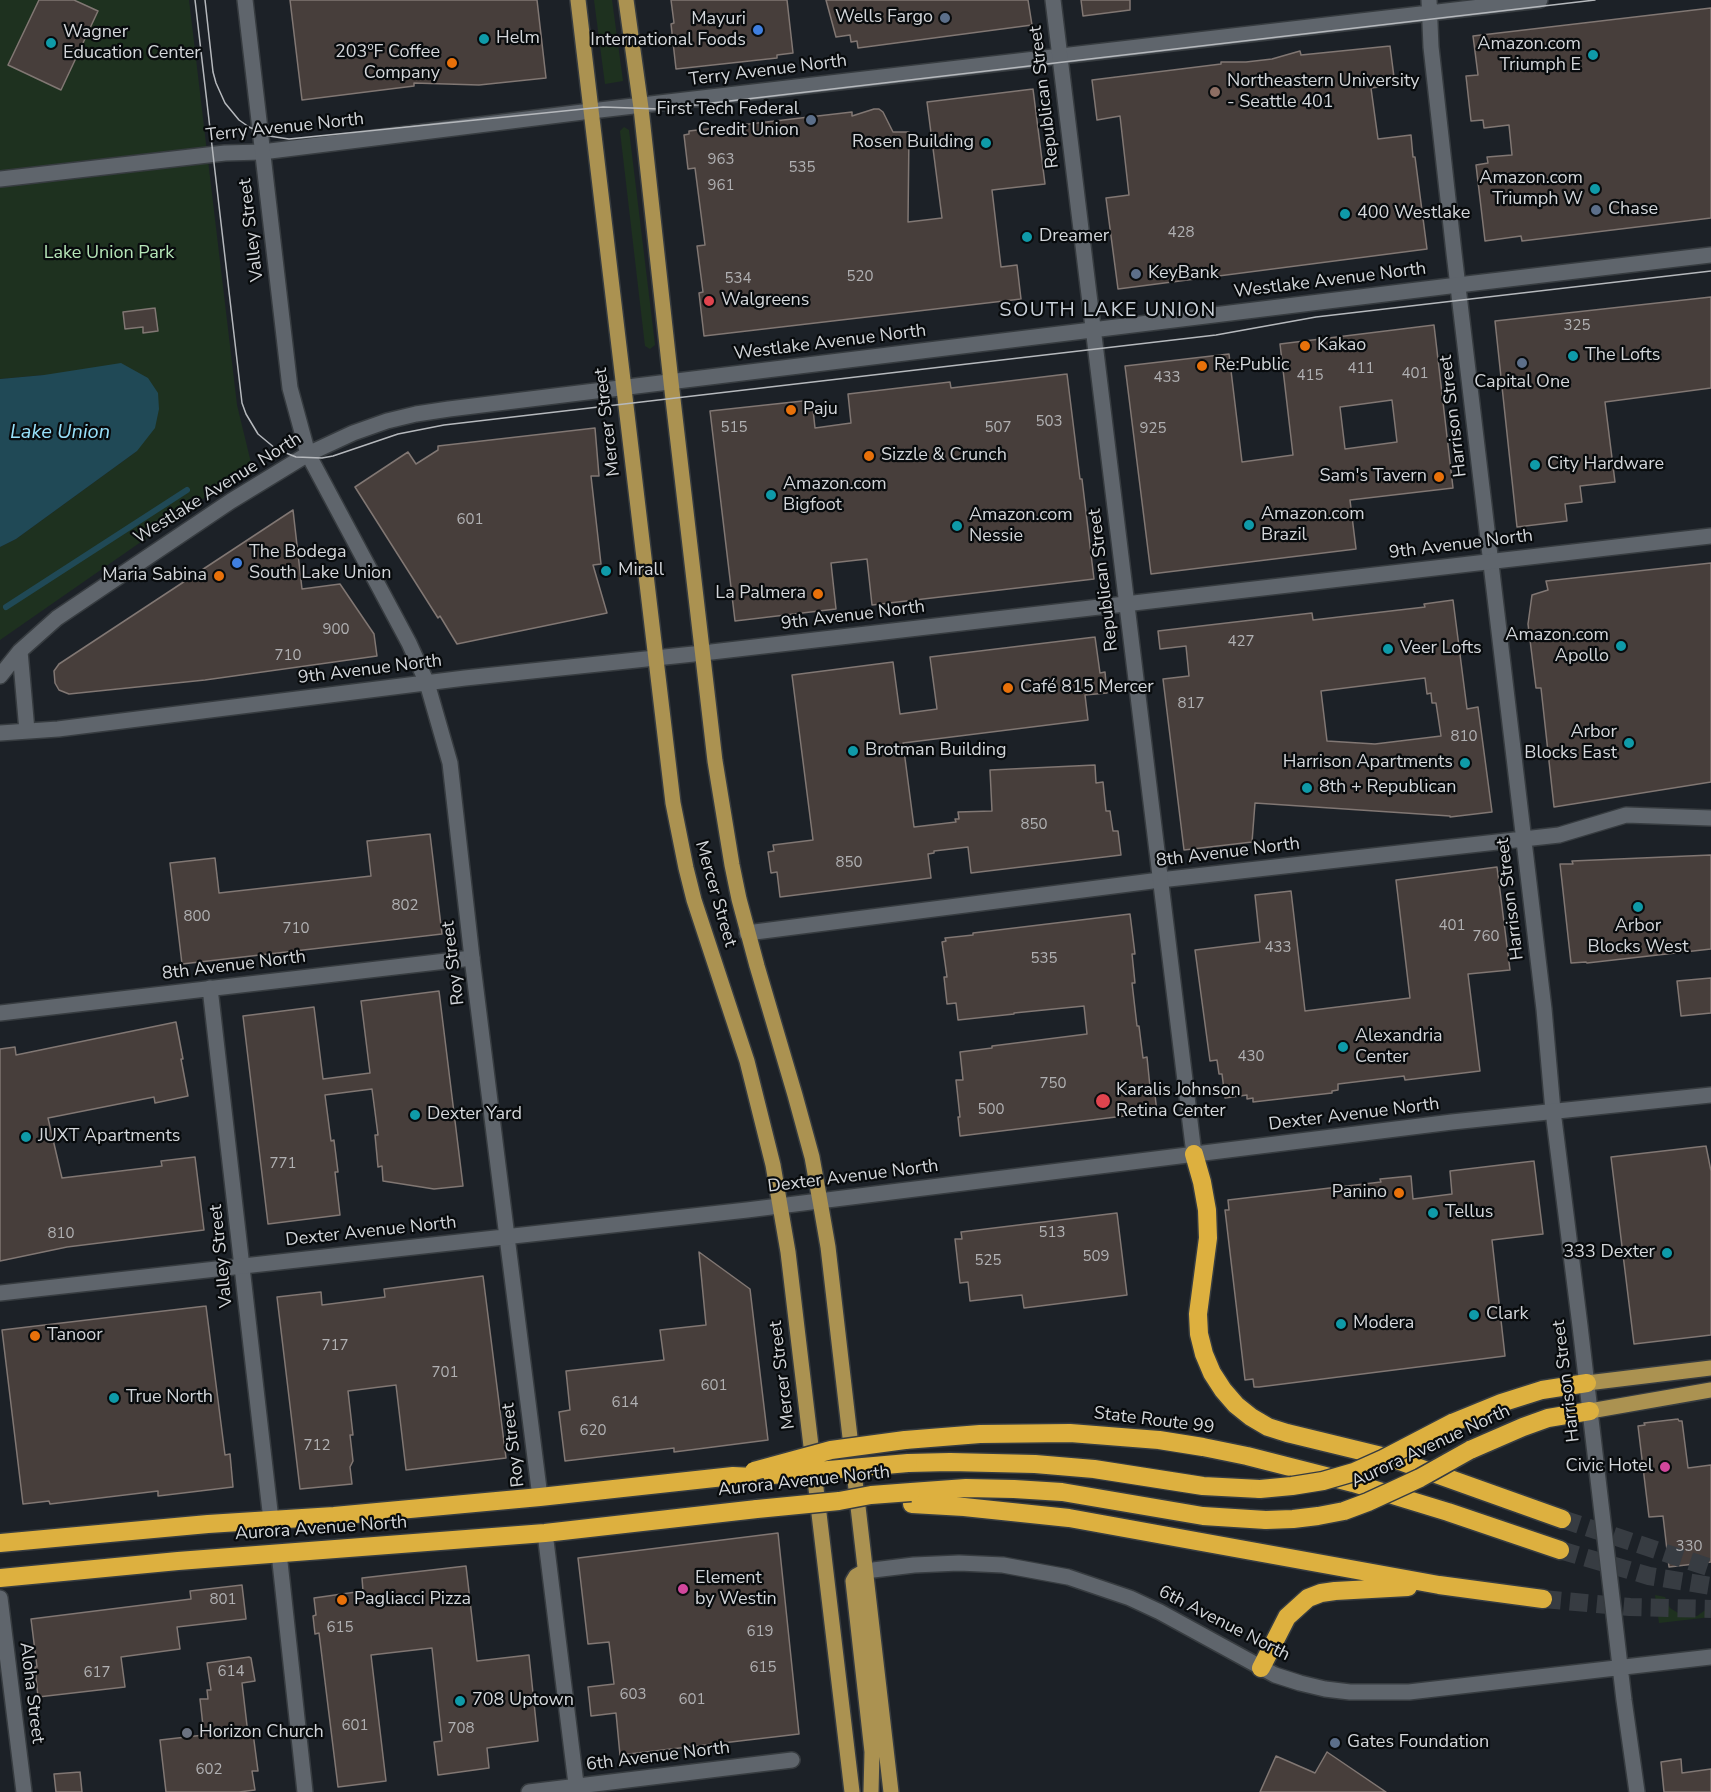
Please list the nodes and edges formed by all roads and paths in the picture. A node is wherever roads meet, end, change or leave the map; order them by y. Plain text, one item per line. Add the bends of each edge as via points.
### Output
1 (245, 0) edge
2 (578, 0) edge
3 (626, 0) edge
4 (1053, 0) edge
5 (1540, 0) edge
6 (1429, 7) edge
7 (1059, 56) junction
8 (640, 106) junction
9 (591, 111) junction
10 (262, 152) junction
11 (0, 178) edge
12 (1711, 255) edge
13 (1458, 285) junction
14 (1093, 330) junction
15 (671, 382) junction
16 (623, 388) junction
17 (308, 454) junction
18 (1711, 536) edge
19 (1491, 562) junction
20 (1126, 604) junction
21 (20, 651) junction
22 (703, 653) junction
23 (655, 658) junction
24 (0, 676) edge
25 (427, 683) junction
26 (27, 730) junction
27 (0, 733) edge
28 (1711, 818) edge
29 (1523, 839) junction
30 (1160, 880) junction
31 (747, 933) junction
32 (472, 958) junction
33 (210, 988) junction
34 (0, 1013) edge
35 (1711, 1095) edge
36 (1553, 1111) junction
37 (1194, 1154) junction
38 (820, 1201) junction
39 (780, 1206) junction
40 (507, 1237) junction
41 (242, 1266) junction
42 (0, 1293) edge
43 (1711, 1368) edge
44 (1587, 1383) junction
45 (1711, 1390) edge
46 (1590, 1411) junction
47 (754, 1474) junction
48 (540, 1497) junction
49 (912, 1498) junction
50 (1562, 1519) tunnel mouth
51 (271, 1520) junction
52 (545, 1533) junction
53 (0, 1544) edge
54 (1560, 1550) tunnel mouth
55 (279, 1554) junction
56 (865, 1571) junction
57 (0, 1578) edge
58 (1439, 1585) junction
59 (0, 1598) edge
60 (1543, 1599) tunnel mouth
61 (1711, 1657) edge
62 (1261, 1668) junction
63 (1620, 1668) junction
64 (792, 1760) dead end
65 (577, 1789) edge
66 (24, 1792) edge
67 (305, 1792) edge
68 (529, 1792) edge
69 (852, 1792) edge
70 (871, 1792) edge
71 (891, 1792) edge
72 (1637, 1792) edge

1 - 10 main road, Valley Street
2 - 9 main road, Mercer Street
3 - 8 main road, Mercer Street
4 - 7 main road, Republican Street
5 - 6 main road, Terry Avenue North
6 - 7 main road, Terry Avenue North
6 - 13 main road, Harrison Street
7 - 8 main road, Terry Avenue North
7 - 14 main road, Republican Street
8 - 9 main road, Terry Avenue North
8 - 15 main road, Mercer Street
9 - 10 main road, Terry Avenue North
9 - 16 main road, Mercer Street
10 - 11 main road, Terry Avenue North
10 - 17 main road, Valley Street via 290,388
12 - 13 main road, Westlake Avenue North
13 - 14 main road, Westlake Avenue North
13 - 19 main road, Harrison Street
14 - 15 main road, Westlake Avenue North
14 - 20 main road, Republican Street
15 - 16 main road, Westlake Avenue North
15 - 22 main road, Mercer Street
16 - 17 main road, Westlake Avenue North via 416,414 353,433
16 - 23 main road, Mercer Street
17 - 21 main road, Westlake Avenue North via 57,618
17 - 25 main road, Roy Street
18 - 19 main road, 9th Avenue North
19 - 20 main road, 9th Avenue North
19 - 29 main road, Harrison Street
20 - 22 main road, 9th Avenue North
20 - 30 main road, Republican Street
21 - 24 main road, Westlake Avenue North
21 - 26 main road
22 - 23 main road, 9th Avenue North
22 - 31 main road, Mercer Street via 722,808
23 - 25 main road, 9th Avenue North
23 - 39 main road, Mercer Street via 672,803 686,868 747,1061 773,1161
25 - 26 main road, 9th Avenue North via 70,728
25 - 32 main road, Roy Street via 450,763
26 - 27 main road, 9th Avenue North
28 - 29 main road, 8th Avenue North via 1626,815 1559,835
29 - 30 main road, 8th Avenue North
29 - 36 main road, Harrison Street
30 - 31 main road, 8th Avenue North
30 - 37 main road, Republican Street
31 - 38 main road, Mercer Street via 795,1095
32 - 33 main road, 8th Avenue North
32 - 40 main road, Roy Street
33 - 34 main road, 8th Avenue North
33 - 41 main road, Valley Street
35 - 36 main road, Dexter Avenue North
36 - 37 main road, Dexter Avenue North
36 - 44 main road, Harrison Street
37 - 38 main road, Dexter Avenue North
37 - 50 highway via 1206,1203 1208,1238 1199,1334 1212,1373 1236,1405 1260,1422 1287,1433 1394,1459
38 - 39 main road, Dexter Avenue North
38 - 56 main road, Mercer Street
39 - 40 main road, Dexter Avenue North
39 - 69 main road, Mercer Street
40 - 41 main road, Dexter Avenue North
40 - 48 main road, Roy Street
41 - 42 main road, Dexter Avenue North
41 - 51 main road, Valley Street
43 - 44 main road
44 - 46 main road, Harrison Street
44 - 47 highway, Aurora Avenue North, bridge via 1519,1397 1452,1423 1354,1472 1292,1486 1203,1486 1094,1469 961,1462
45 - 46 main road
46 - 49 highway, Aurora Avenue North, bridge via 1548,1418 1470,1450 1368,1502 1318,1516 1266,1520 1203,1516 1062,1492 1014,1489 966,1488
46 - 63 main road, Harrison Street
47 - 48 highway, Aurora Avenue North
47 - 54 highway, State Route 99, bridge via 831,1450 905,1440 980,1434 1125,1437 1269,1461 1448,1512
48 - 51 highway, Aurora Avenue North
49 - 52 highway, Aurora Avenue North, bridge via 839,1501
49 - 58 highway via 1069,1518
51 - 53 highway, Aurora Avenue North
52 - 55 highway, Aurora Avenue North
52 - 65 main road
55 - 57 highway, Aurora Avenue North
55 - 67 main road
56 - 62 main road, 6th Avenue North via 959,1563 1004,1565 1068,1577 1160,1612
56 - 70 main road via 853,1581 872,1752
56 - 71 main road, Mercer Street
58 - 60 highway
58 - 62 highway via 1335,1591 1308,1598 1287,1617
59 - 66 main road, Aloha Street
61 - 63 main road, 6th Avenue North
62 - 63 main road, 6th Avenue North via 1325,1689 1409,1692
63 - 72 main road, Harrison Street
64 - 65 main road, 6th Avenue North
65 - 68 main road, 6th Avenue North

